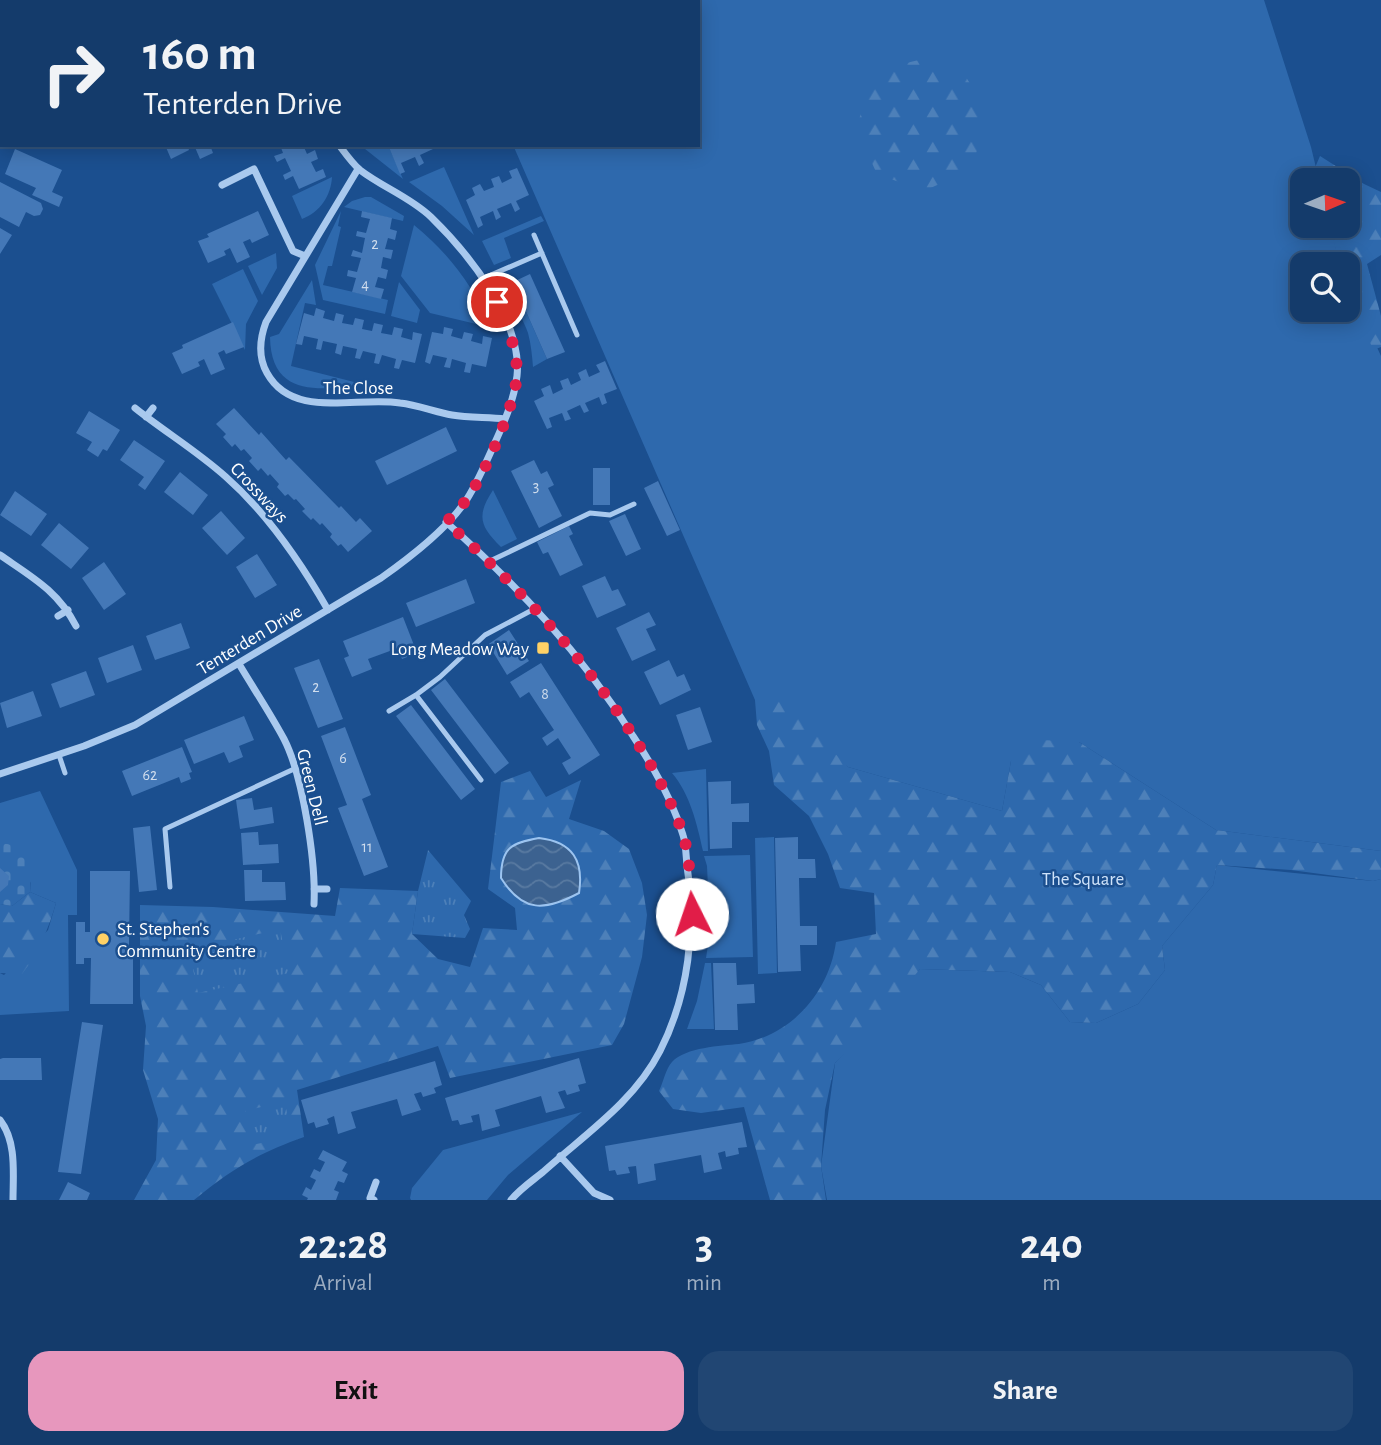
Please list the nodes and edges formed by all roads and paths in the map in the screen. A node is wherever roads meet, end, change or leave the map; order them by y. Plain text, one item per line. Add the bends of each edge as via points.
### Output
1 (341, 147) edge
2 (358, 169) junction
3 (222, 185) dead end
4 (534, 235) dead end
5 (542, 253) junction
6 (305, 256) junction
7 (484, 278) junction
8 (577, 335) dead end
9 (135, 408) dead end
10 (153, 408) dead end
11 (146, 417) junction
12 (505, 419) junction
13 (634, 504) dead end
14 (446, 522) junction
15 (0, 555) edge
16 (490, 562) junction
17 (536, 608) junction
18 (68, 610) junction
19 (328, 610) junction
20 (58, 616) dead end
21 (76, 626) dead end
22 (239, 664) junction
23 (416, 695) junction
24 (389, 711) dead end
25 (59, 755) junction
26 (294, 769) junction
27 (65, 773) dead end
28 (0, 774) edge
29 (481, 780) dead end
30 (170, 887) dead end
31 (314, 889) junction
32 (327, 889) dead end
33 (314, 904) dead end
34 (0, 1120) edge
35 (560, 1156) junction
36 (376, 1182) dead end
37 (13, 1200) edge
38 (374, 1200) edge
39 (511, 1200) edge
40 (610, 1200) edge

1 - 2 street, Tenterden Drive
2 - 6 street, The Close
2 - 7 street, Tenterden Drive via 427,214
3 - 6 street via 254,169 293,251
4 - 5 lane
5 - 7 lane
5 - 8 lane
6 - 12 street, The Close via 261,335 265,369 286,395 314,403 400,403 454,415
7 - 12 street, Tenterden Drive via 511,336 515,357 517,376
9 - 11 street, Crossways
10 - 11 street
11 - 19 street, Crossways via 182,440 256,507 289,547
12 - 14 street, Tenterden Drive via 479,478
13 - 16 lane via 610,515 590,513
14 - 16 street
14 - 19 street, Tenterden Drive via 410,557
15 - 18 street via 52,590
16 - 17 street
17 - 23 lane via 485,635
17 - 35 street via 609,697 655,770 683,836 691,895 688,962 660,1051 633,1090
18 - 20 street
18 - 21 street
19 - 22 street, Tenterden Drive
22 - 25 street, Tenterden Drive via 135,725
22 - 26 street, Green Dell via 284,740
23 - 24 lane
23 - 29 lane
25 - 27 lane
25 - 28 street, Tenterden Drive
26 - 30 lane via 165,829
26 - 31 street, Green Dell via 312,852
31 - 32 street
31 - 33 street, Green Dell
34 - 37 street via 12,1146
35 - 39 street
35 - 40 street via 594,1193
36 - 38 street via 370,1198

